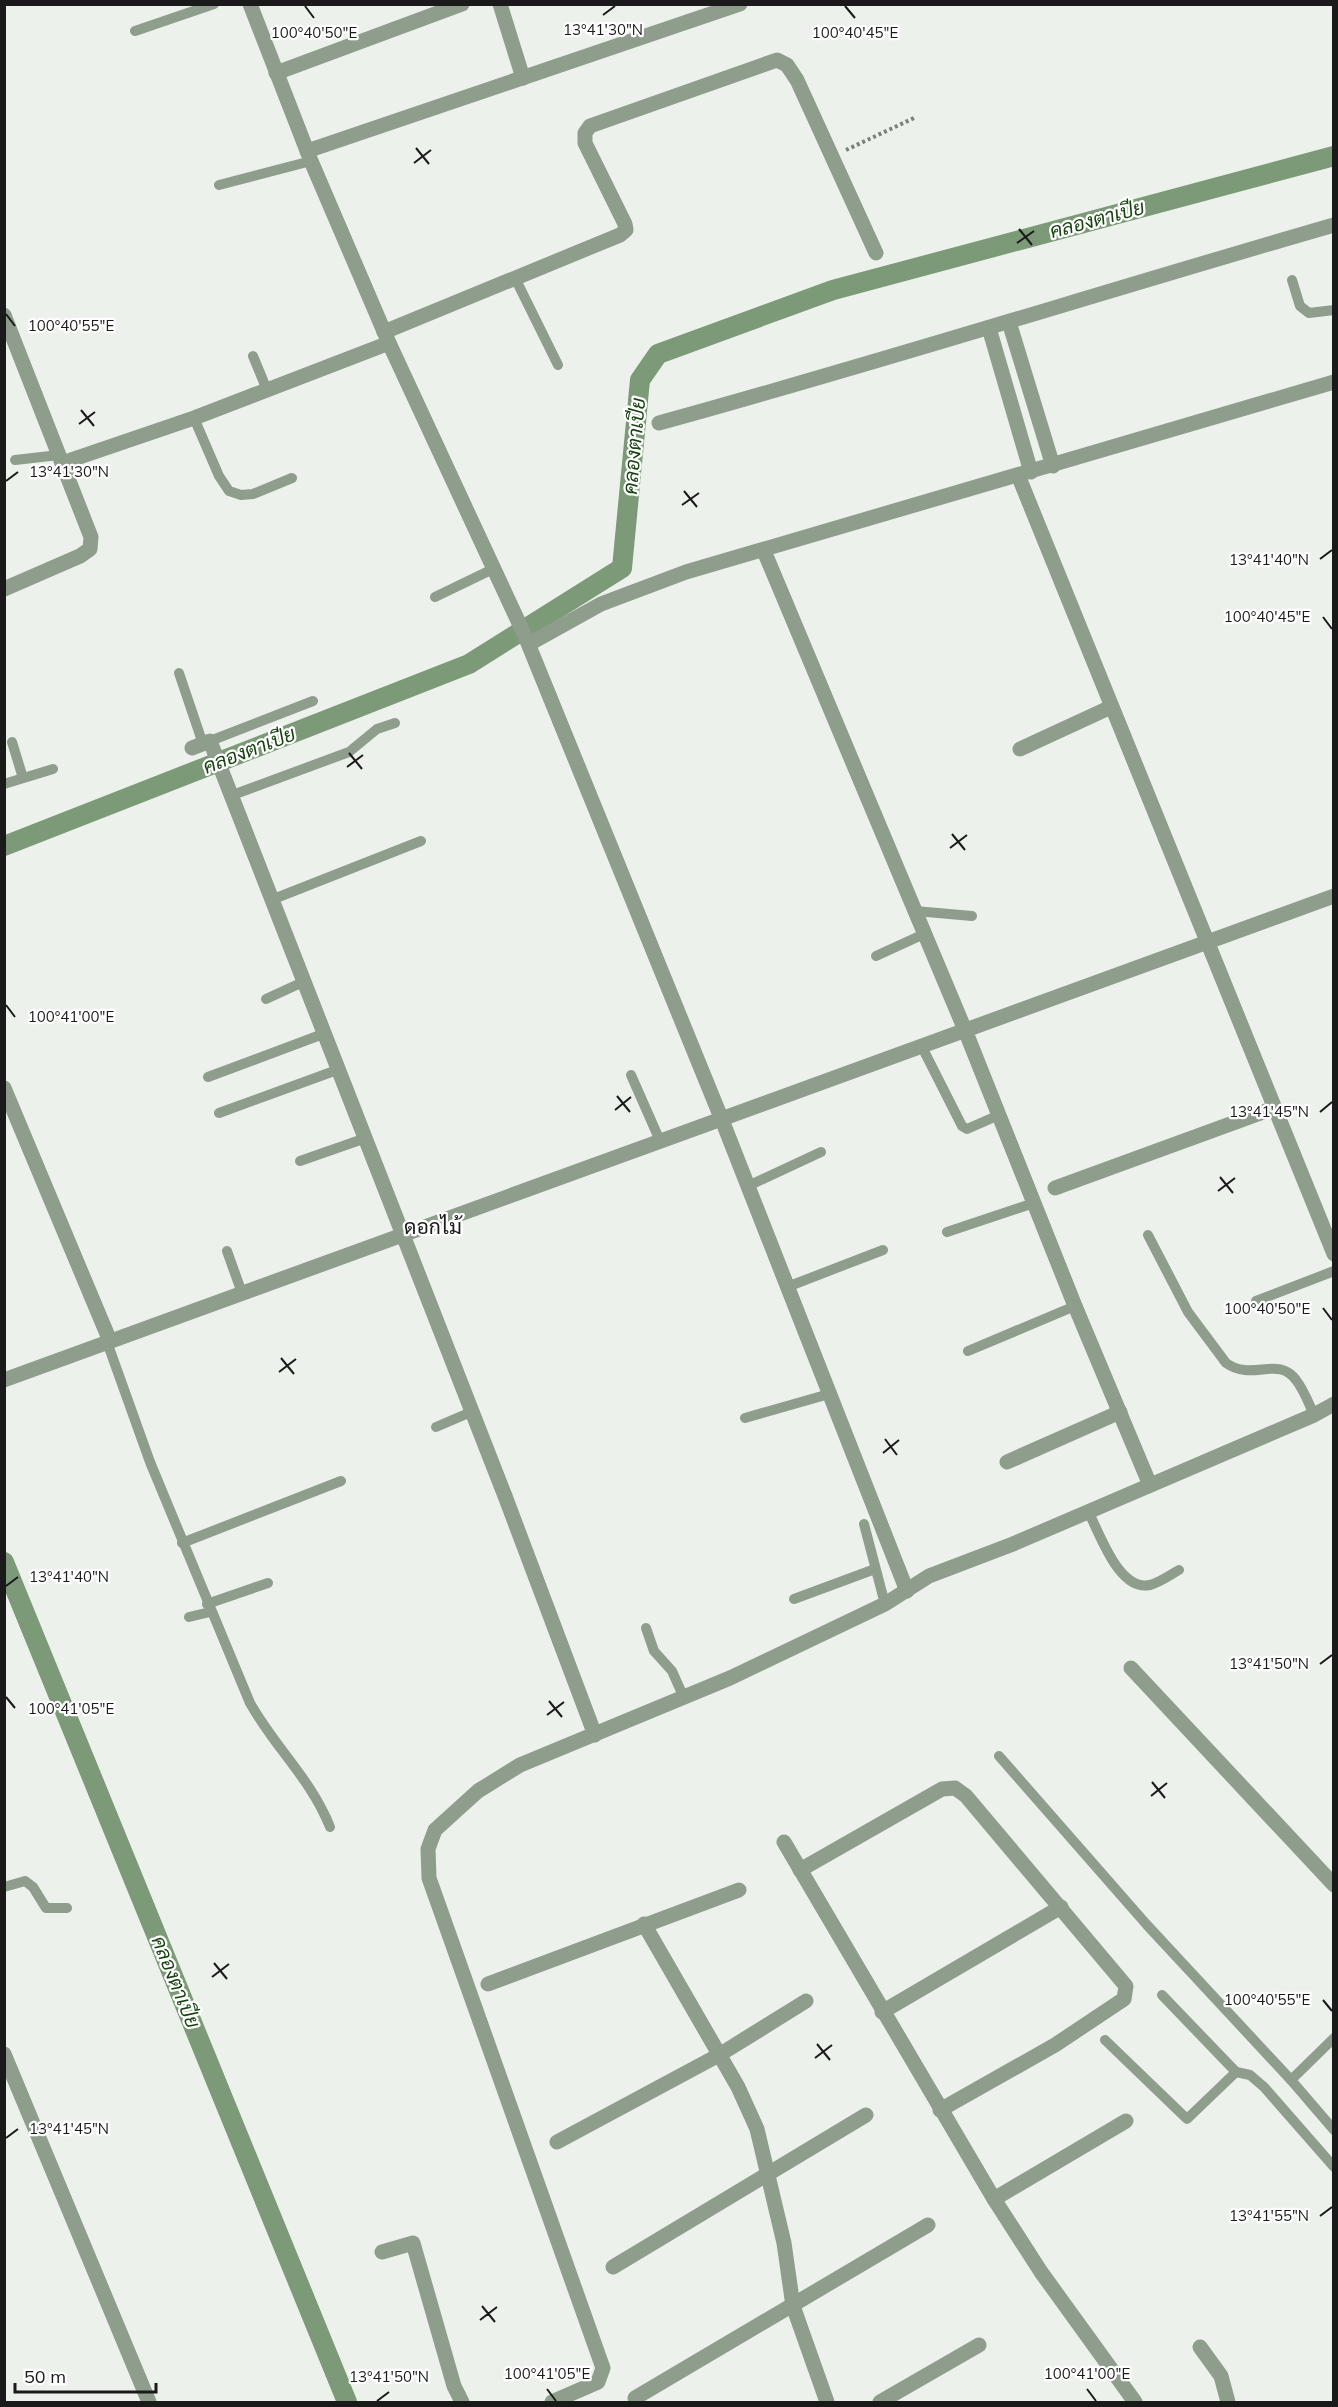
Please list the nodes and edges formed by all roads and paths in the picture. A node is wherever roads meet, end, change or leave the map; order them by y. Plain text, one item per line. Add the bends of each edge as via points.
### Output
1 (214, 4) edge
2 (250, 4) edge
3 (462, 4) edge
4 (500, 4) edge
5 (740, 4) edge
6 (135, 31) dead end
7 (276, 73) junction
8 (523, 78) junction
9 (914, 118) dead end
10 (309, 156) junction
11 (832, 158) junction
12 (219, 185) dead end
13 (1334, 225) edge
14 (876, 253) dead end
15 (515, 278) junction
16 (1292, 280) dead end
17 (1334, 310) edge
18 (4, 315) edge
19 (1009, 322) junction
20 (989, 328) junction
21 (386, 338) junction
22 (253, 356) dead end
23 (558, 365) dead end
24 (1334, 382) edge
25 (267, 390) junction
26 (194, 418) junction
27 (659, 423) dead end
28 (60, 459) junction
29 (15, 460) dead end
30 (1053, 466) junction
31 (1025, 473) junction
32 (292, 478) dead end
33 (764, 551) junction
34 (497, 571) junction
35 (4, 589) edge
36 (435, 597) dead end
37 (527, 640) junction
38 (179, 673) dead end
39 (313, 701) dead end
40 (1111, 707) junction
41 (395, 723) dead end
42 (12, 742) dead end
43 (205, 746) junction
44 (1020, 749) dead end
45 (53, 769) dead end
46 (23, 778) junction
47 (4, 784) edge
48 (230, 796) junction
49 (421, 842) dead end
50 (1334, 896) edge
51 (271, 900) junction
52 (915, 911) junction
53 (972, 916) dead end
54 (924, 934) junction
55 (1208, 942) junction
56 (876, 956) dead end
57 (303, 982) junction
58 (266, 999) dead end
59 (965, 1030) junction
60 (323, 1034) junction
61 (922, 1047) junction
62 (337, 1070) junction
63 (631, 1075) dead end
64 (208, 1077) dead end
65 (4, 1089) edge
66 (1274, 1108) junction
67 (219, 1113) dead end
68 (999, 1115) junction
69 (722, 1120) junction
70 (363, 1139) junction
71 (661, 1143) junction
72 (821, 1152) dead end
73 (300, 1161) dead end
74 (747, 1186) junction
75 (1055, 1188) dead end
76 (1034, 1203) junction
77 (947, 1232) dead end
78 (1148, 1235) dead end
79 (402, 1236) junction
80 (883, 1250) dead end
81 (227, 1251) dead end
82 (1334, 1254) edge
83 (1334, 1271) edge
84 (787, 1287) junction
85 (242, 1293) junction
86 (1256, 1301) dead end
87 (1075, 1306) junction
88 (108, 1342) junction
89 (968, 1351) dead end
90 (4, 1380) edge
91 (830, 1394) junction
92 (1334, 1404) edge
93 (471, 1412) junction
94 (1120, 1412) junction
95 (1314, 1415) junction
96 (744, 1418) dead end
97 (436, 1427) dead end
98 (1008, 1462) dead end
99 (341, 1481) dead end
100 (1150, 1485) junction
101 (1088, 1511) junction
102 (864, 1524) dead end
103 (183, 1543) junction
104 (875, 1569) junction
105 (1179, 1570) dead end
106 (267, 1583) dead end
107 (907, 1591) junction
108 (794, 1599) dead end
109 (885, 1604) junction
110 (209, 1608) junction
111 (189, 1617) dead end
112 (646, 1628) dead end
113 (1131, 1668) dead end
114 (684, 1698) junction
115 (595, 1735) junction
116 (999, 1756) dead end
117 (330, 1827) dead end
118 (784, 1842) dead end
119 (800, 1870) junction
120 (1334, 1885) edge
121 (4, 1887) edge
122 (739, 1890) dead end
123 (1061, 1907) junction
124 (67, 1908) dead end
125 (644, 1924) junction
126 (488, 1984) dead end
127 (1162, 1995) dead end
128 (806, 2001) dead end
129 (882, 2012) junction
130 (1334, 2038) edge
131 (1105, 2040) dead end
132 (4, 2054) edge
133 (719, 2055) junction
134 (1236, 2072) junction
135 (1291, 2080) junction
136 (940, 2110) junction
137 (866, 2115) dead end
138 (1126, 2121) dead end
139 (1334, 2130) edge
140 (556, 2142) dead end
141 (1334, 2167) edge
142 (768, 2173) junction
143 (994, 2199) junction
144 (928, 2225) dead end
145 (382, 2252) dead end
146 (613, 2267) dead end
147 (793, 2306) junction
148 (979, 2345) dead end
149 (1200, 2347) dead end
150 (635, 2398) dead end
151 (149, 2403) edge
152 (462, 2403) edge
153 (552, 2403) edge
154 (827, 2403) edge
155 (880, 2403) edge
156 (1135, 2403) edge
157 (1228, 2403) edge

1 - 6 lane
2 - 7 street
3 - 7 street
4 - 8 street
5 - 8 street
7 - 10 street
8 - 10 street
9 - 11 path
10 - 12 lane
10 - 21 street
11 - 14 street
11 - 15 street via 792,71 777,60 607,119 590,126 585,143 626,230
13 - 19 street
15 - 21 street
15 - 23 lane
16 - 17 lane via 1300,306 1309,313
18 - 28 street
19 - 20 street
19 - 30 street
20 - 27 street
20 - 31 street
21 - 25 street
21 - 34 street
22 - 25 lane
24 - 30 street
25 - 26 street
26 - 28 street
26 - 32 lane via 229,491 253,494
28 - 29 lane
28 - 35 street via 91,537 90,549
30 - 31 street
31 - 33 street
31 - 40 street
33 - 37 street via 640,588
33 - 52 street
34 - 36 lane
34 - 37 street
37 - 69 street
38 - 43 lane
39 - 43 lane
40 - 44 street
40 - 55 street
41 - 48 lane via 377,729 349,752
42 - 46 lane
43 - 48 street
45 - 46 lane
46 - 47 lane
48 - 51 street
49 - 51 lane
50 - 55 street
51 - 57 street
52 - 53 lane
52 - 54 street
54 - 56 lane
54 - 59 street
55 - 59 street
55 - 66 street
57 - 58 lane
57 - 60 street
59 - 61 street
59 - 68 street
60 - 62 street
60 - 64 lane
61 - 68 lane via 962,1126 967,1129
61 - 69 street
62 - 67 lane
62 - 70 street
63 - 71 lane
65 - 88 street
66 - 75 street
66 - 82 street
68 - 76 street
69 - 71 street
69 - 74 street
70 - 73 lane
70 - 79 street
71 - 79 street
72 - 74 lane
74 - 84 street
76 - 77 lane
76 - 87 street
78 - 95 lane via 1188,1312 1226,1363 1248,1372 1285,1369 1296,1380
79 - 85 street
79 - 93 street
80 - 84 lane
81 - 85 lane
83 - 86 lane
84 - 91 street
85 - 88 street
87 - 89 lane
87 - 94 street
88 - 90 street
88 - 103 lane
91 - 96 lane
91 - 107 street
92 - 95 street
93 - 97 lane
93 - 115 street
94 - 98 street
94 - 100 street
95 - 100 street
99 - 103 lane
100 - 101 street
101 - 105 lane via 1128,1582 1151,1585
101 - 107 street via 929,1576
102 - 104 lane
103 - 110 lane
104 - 108 lane
104 - 109 lane
106 - 110 lane
107 - 109 street
109 - 114 street
110 - 111 lane
110 - 117 lane via 250,1703 266,1731 316,1795
112 - 114 lane via 654,1651 672,1671
113 - 120 street
114 - 115 street
115 - 153 street via 520,1765 478,1791 435,1830 428,1849 429,1878 603,2368 598,2382
116 - 135 lane via 1147,1925
118 - 119 street
119 - 123 street via 942,1789 955,1788
119 - 129 street
121 - 124 lane via 25,1881 46,1908
122 - 125 street
123 - 129 street
123 - 136 street via 1126,1986 1124,1998 1055,2045
125 - 126 street
125 - 133 street
127 - 134 lane
128 - 133 street
129 - 136 street
130 - 135 lane
131 - 134 lane via 1187,2119
132 - 151 street
133 - 140 street
133 - 142 street via 758,2129
134 - 141 lane via 1250,2075 1264,2086
135 - 139 lane
136 - 143 street
137 - 142 street
138 - 143 street
142 - 146 street
142 - 147 street
143 - 156 street
144 - 147 street
145 - 152 street via 413,2243
147 - 150 street
147 - 154 street
148 - 155 street
149 - 157 street via 1221,2376

